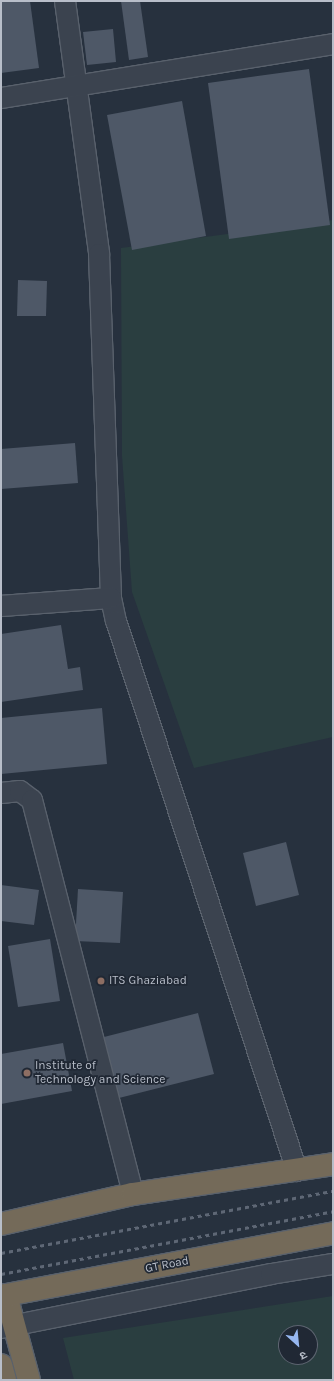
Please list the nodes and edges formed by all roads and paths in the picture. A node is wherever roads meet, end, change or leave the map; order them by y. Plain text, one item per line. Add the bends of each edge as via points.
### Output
1 (65, 1) edge
2 (333, 44) edge
3 (78, 86) junction
4 (1, 98) edge
5 (111, 598) junction
6 (1, 606) edge
7 (1, 793) edge
8 (333, 1164) edge
9 (297, 1171) junction
10 (134, 1194) junction
11 (1, 1224) edge
12 (333, 1233) edge
13 (333, 1264) edge
14 (3, 1295) edge
15 (8, 1327) edge
16 (1, 1366) edge
17 (5, 1380) edge
18 (29, 1380) edge

1 - 3 street
2 - 3 street
3 - 4 street
3 - 5 street via 99,254
5 - 6 street
5 - 9 street via 116,621
7 - 10 street via 20,791 32,800
8 - 9 highway
9 - 10 highway
10 - 11 highway
12 - 14 highway, GT Road
13 - 15 street
14 - 15 highway
15 - 18 highway
16 - 17 highway

